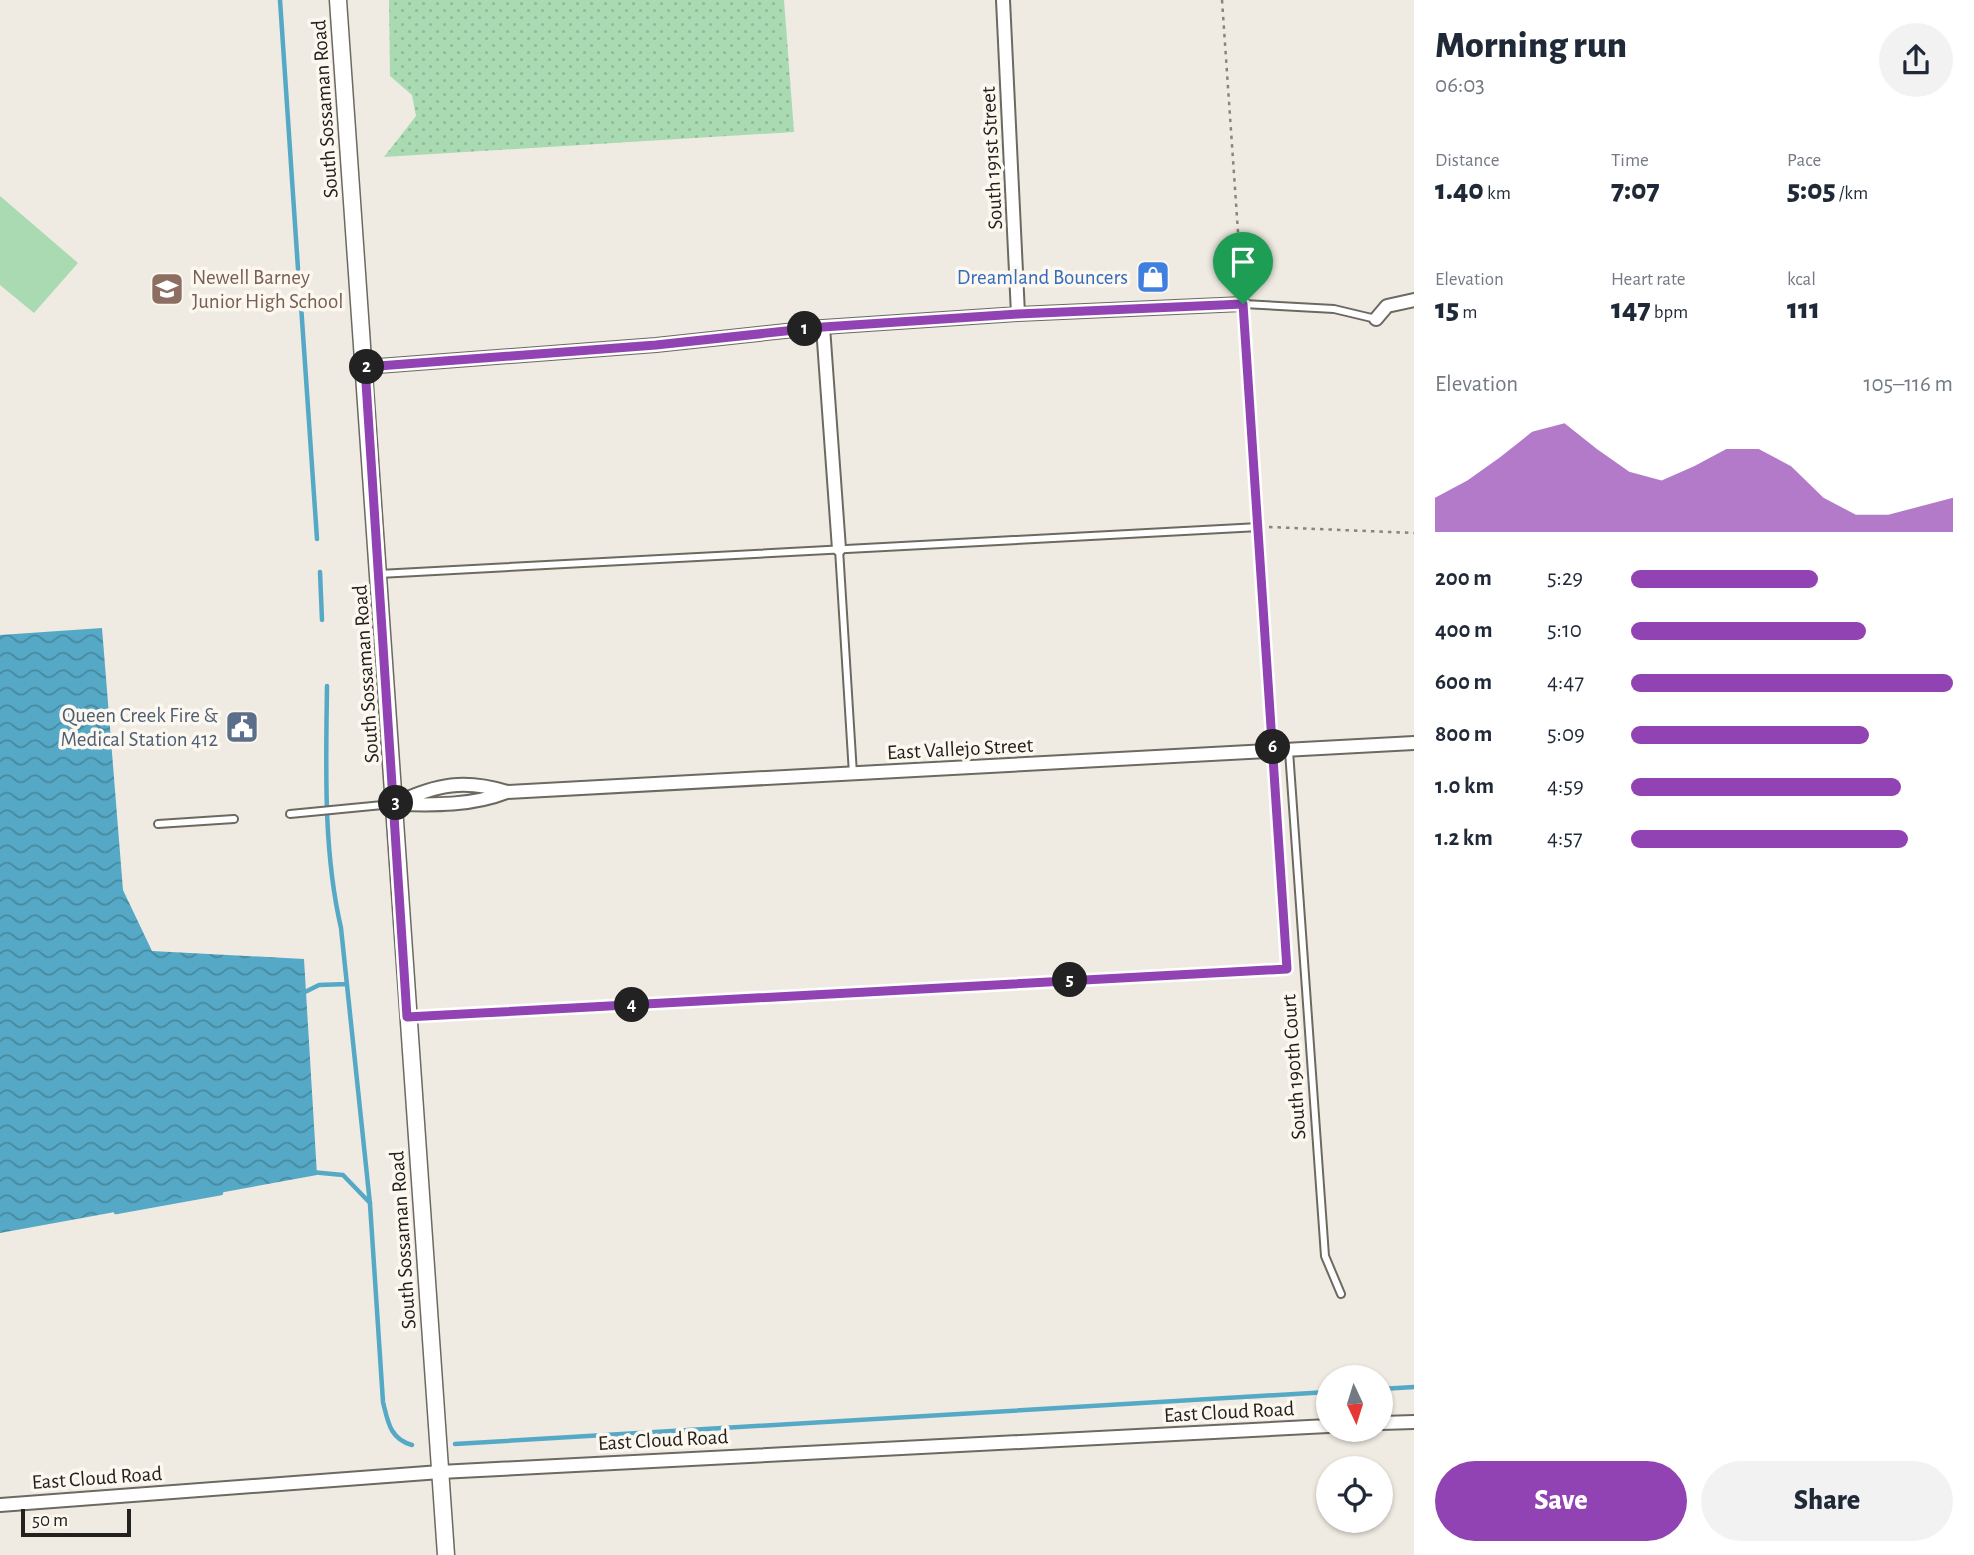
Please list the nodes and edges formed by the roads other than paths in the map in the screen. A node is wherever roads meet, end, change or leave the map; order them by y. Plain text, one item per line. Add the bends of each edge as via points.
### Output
1 (338, 0) edge
2 (1003, 0) edge
3 (1414, 300) edge
4 (1243, 304) joint
5 (1018, 314) junction
6 (1376, 319) joint
7 (823, 327) junction
8 (365, 367) junction
9 (1259, 527) road end
10 (839, 549) junction
11 (379, 574) junction
12 (1414, 743) edge
13 (1289, 751) junction
14 (853, 774) junction
15 (507, 792) junction
16 (396, 804) junction
17 (290, 814) dead end
18 (234, 819) dead end
19 (158, 824) dead end
20 (1341, 1294) dead end
21 (1414, 1422) edge
22 (1393, 1423) edge
23 (1316, 1427) edge
24 (440, 1472) junction
25 (0, 1505) edge
26 (446, 1555) edge

1 - 8 main road, South Sossaman Road
2 - 5 street, South 191st Street
3 - 6 street via 1387,306
4 - 5 street
4 - 6 lane via 1334,309
5 - 7 street
7 - 8 street
7 - 10 street
8 - 11 main road, South Sossaman Road
9 - 10 lane
10 - 11 lane
10 - 14 lane
11 - 16 main road, South Sossaman Road
12 - 13 street, East Vallejo Street
13 - 14 street, East Vallejo Street
13 - 20 lane, South 190th Court via 1325,1256
14 - 15 street, East Vallejo Street
15 - 16 street, East Vallejo Street via 482,802
15 - 16 street, East Vallejo Street via 479,784 430,787
16 - 17 lane
16 - 24 main road, South Sossaman Road
18 - 19 lane
21 - 22 street
23 - 24 street, East Cloud Road
24 - 25 street, East Cloud Road
24 - 26 main road, South Sossaman Road

